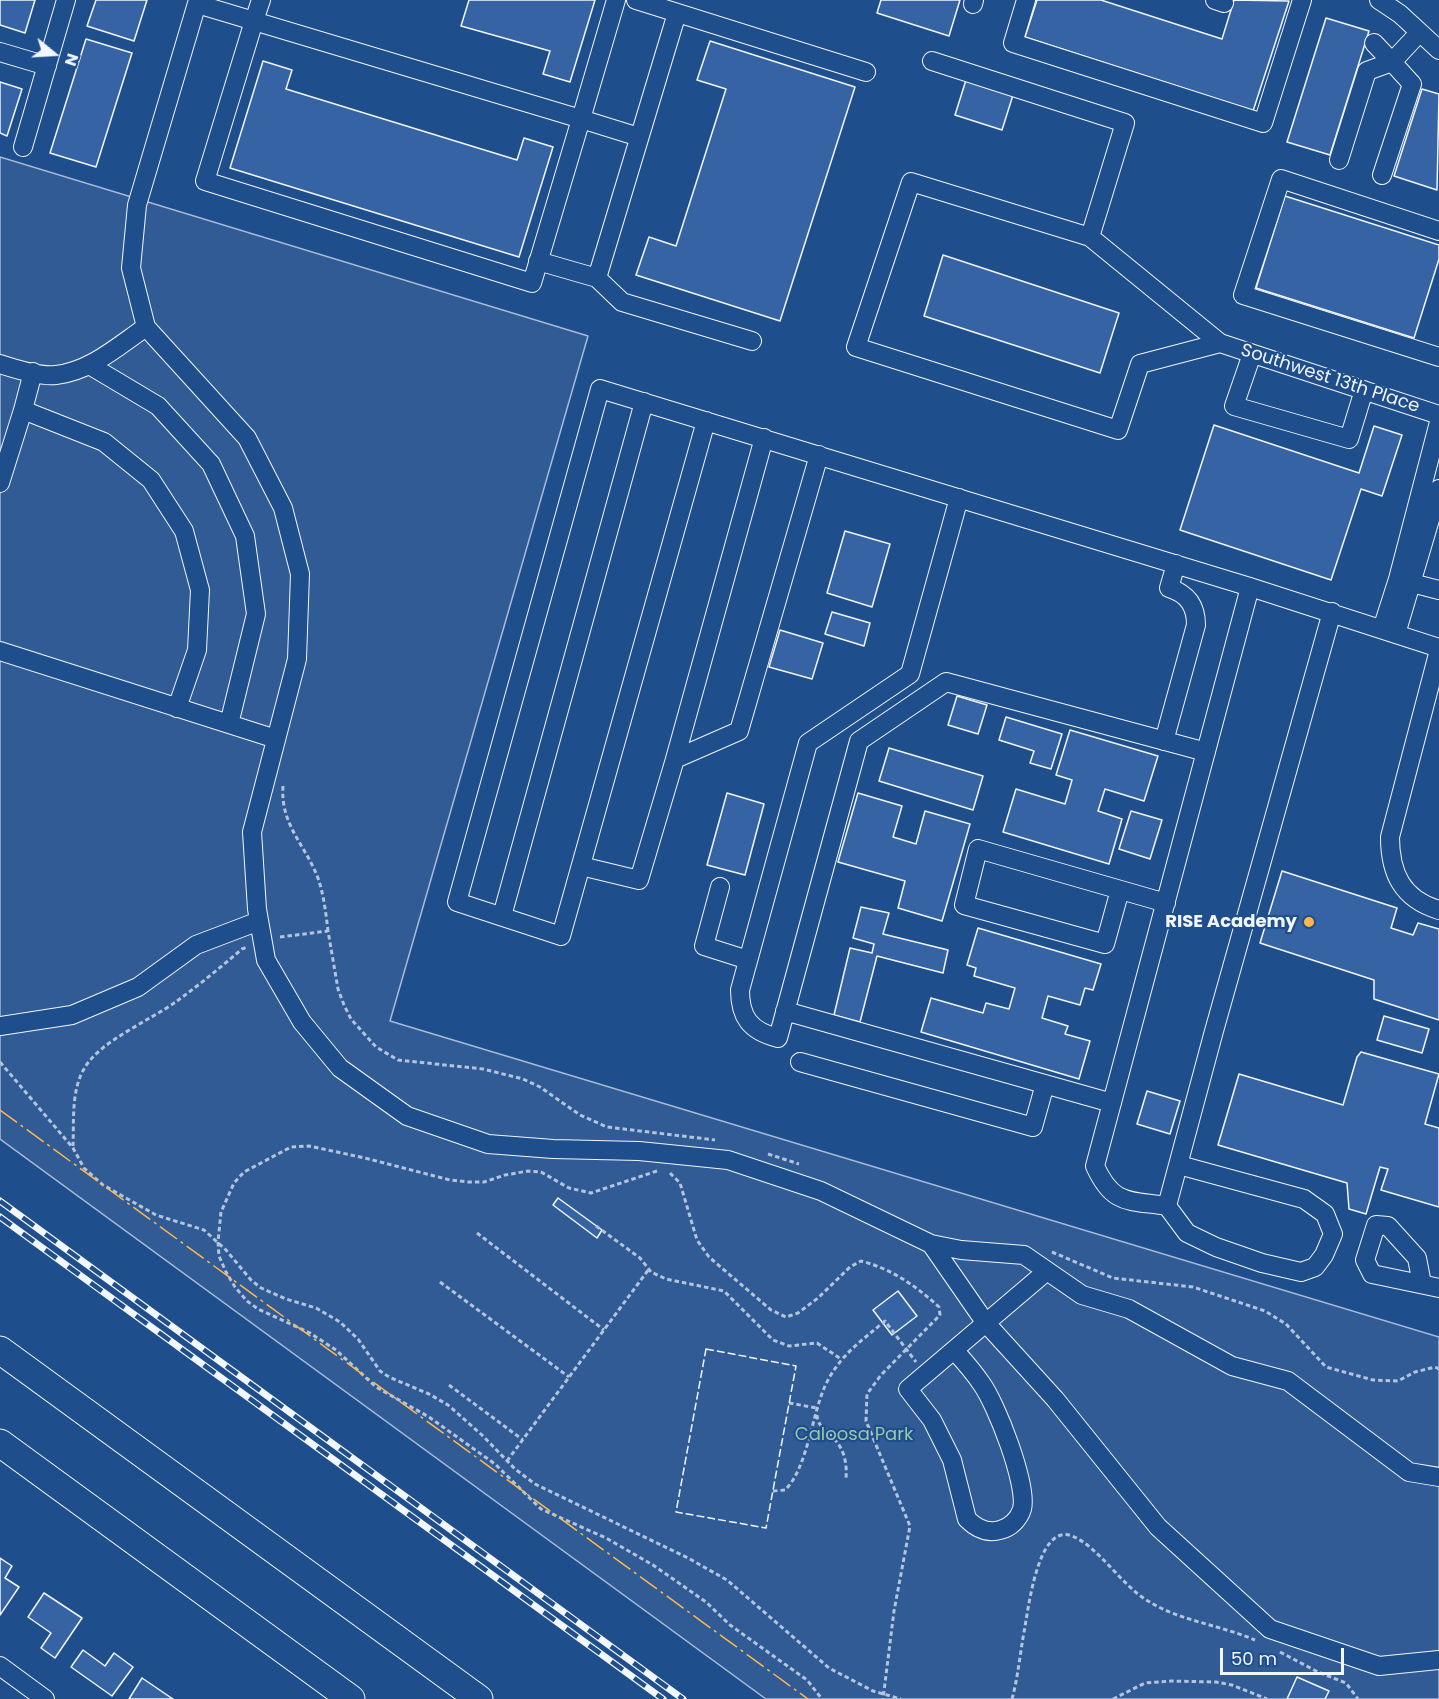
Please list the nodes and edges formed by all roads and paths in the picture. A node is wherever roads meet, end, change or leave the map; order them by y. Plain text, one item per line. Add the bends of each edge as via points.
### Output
1 (66, 0) edge
2 (261, 0) edge
3 (616, 0) edge
4 (636, 0) edge
5 (1026, 0) edge
6 (1302, 0) edge
7 (1379, 0) edge
8 (198, 2) edge
9 (677, 13) junction
10 (254, 21) junction
11 (1419, 33) junction
12 (1374, 43) dead end
13 (1439, 50) edge
14 (0, 52) edge
15 (932, 61) dead end
16 (1392, 62) junction
17 (47, 66) junction
18 (866, 72) dead end
19 (581, 119) junction
20 (639, 137) junction
21 (23, 147) dead end
22 (1339, 160) dead end
23 (1382, 175) dead end
24 (1439, 231) edge
25 (1090, 237) junction
26 (538, 261) junction
27 (597, 278) junction
28 (146, 327) junction
29 (752, 341) dead end
30 (1220, 343) junction
31 (1252, 354) junction
32 (1439, 357) edge
33 (0, 364) edge
34 (91, 366) junction
35 (33, 372) junction
36 (1364, 390) junction
37 (644, 402) junction
38 (23, 410) junction
39 (1439, 415) edge
40 (706, 421) junction
41 (1439, 422) edge
42 (764, 438) junction
43 (819, 455) junction
44 (0, 483) edge
45 (1439, 489) edge
46 (959, 498) junction
47 (1176, 564) junction
48 (1405, 581) junction
49 (1250, 587) junction
50 (1439, 590) edge
51 (1332, 612) junction
52 (1389, 632) junction
53 (1439, 649) edge
54 (0, 651) edge
55 (177, 708) junction
56 (229, 724) junction
57 (276, 739) junction
58 (1164, 741) junction
59 (1206, 752) junction
60 (675, 759) junction
61 (284, 778) dead end
62 (581, 866) junction
63 (720, 887) dead end
64 (1120, 890) junction
65 (1166, 903) junction
66 (1439, 910) edge
67 (502, 916) junction
68 (259, 921) junction
69 (328, 931) dead end
70 (254, 944) dead end
71 (748, 960) junction
72 (785, 1011) junction
73 (0, 1026) edge
74 (0, 1062) edge
75 (800, 1062) dead end
76 (1045, 1084) junction
77 (1112, 1103) junction
78 (73, 1148) junction
79 (1179, 1166) junction
80 (1167, 1206) junction
81 (596, 1226) dead end
82 (477, 1233) dead end
83 (218, 1242) junction
84 (930, 1244) junction
85 (649, 1269) junction
86 (1047, 1271) junction
87 (440, 1282) dead end
88 (985, 1322) junction
89 (604, 1330) junction
90 (906, 1349) junction
91 (0, 1350) edge
92 (955, 1351) junction
93 (841, 1359) junction
94 (926, 1375) junction
95 (569, 1377) junction
96 (449, 1385) dead end
97 (789, 1403) dead end
98 (817, 1408) junction
99 (523, 1440) junction
100 (0, 1443) edge
101 (507, 1461) junction
102 (1439, 1477) edge
103 (846, 1478) dead end
104 (773, 1491) dead end
105 (1260, 1642) dead end
106 (1279, 1651) dead end
107 (1439, 1660) edge
108 (0, 1666) edge
109 (883, 1697) edge
110 (45, 1699) edge
111 (351, 1699) edge
112 (478, 1699) edge
113 (822, 1699) edge
114 (900, 1699) edge
115 (1012, 1699) edge
116 (1113, 1699) edge
117 (1267, 1699) edge
118 (1358, 1699) edge

1 - 17 street
2 - 10 street
3 - 19 street
4 - 9 street
5 - 6 street via 1013,43 1263,123
7 - 11 street
8 - 10 street
8 - 28 street via 137,205 131,268
9 - 18 street
9 - 20 street
10 - 19 street
10 - 26 street via 206,182 532,283
11 - 13 street
11 - 16 street
12 - 16 street
14 - 17 street
15 - 25 street via 1125,123
16 - 22 street via 1366,71
16 - 23 street via 1412,84
17 - 21 street
19 - 20 street
19 - 26 street
20 - 27 street
24 - 32 street via 1281,178 1243,295
25 - 30 street
25 - 30 street via 911,182 856,346 1118,430 1140,364
26 - 27 street
27 - 29 street via 621,302
28 - 34 street
28 - 57 street via 247,438 283,508 300,574 297,659
30 - 31 street, Southwest 13th Place
31 - 36 street, Southwest 13th Place
31 - 36 street via 1234,406 1349,439
33 - 35 street
34 - 35 street via 54,375
34 - 56 street via 166,414 211,464 245,536 256,614
35 - 38 street
36 - 39 street, Southwest 13th Place
37 - 40 street
37 - 67 street
37 - 67 street via 600,389 457,902
38 - 44 street
38 - 55 street via 104,442 151,480 184,531 200,590 197,650
40 - 42 street
40 - 62 street
41 - 48 street
42 - 43 street
42 - 60 street
43 - 46 street
43 - 60 street via 739,731
45 - 48 street
46 - 47 street
46 - 71 street via 910,674 808,743
47 - 49 street
47 - 58 street via 1169,588 1179,591 1193,605 1196,625
48 - 50 street
48 - 52 street
49 - 51 street
49 - 59 street
51 - 52 street
51 - 79 street
52 - 53 street
53 - 66 street via 1390,837 1390,858 1397,878 1410,894
54 - 55 street
55 - 56 street
56 - 57 street
57 - 68 street via 252,832
58 - 59 street
58 - 72 street via 946,682 859,741
59 - 65 street
60 - 62 street via 639,880
61 - 69 path via 285,812 319,881
62 - 67 street via 561,936
63 - 71 street via 704,946
64 - 64 street via 978,849 964,905 1104,944
64 - 65 street
65 - 77 street
68 - 73 street via 196,945 138,987 72,1015
68 - 84 street via 266,960 302,1022 340,1068 407,1116 488,1144 639,1151 729,1160 821,1191
70 - 78 path via 90,1059 76,1089
71 - 72 street via 740,990 744,1016 764,1035 778,1038
72 - 76 street
74 - 78 path
75 - 76 street via 1033,1127
76 - 77 street
77 - 80 street via 1095,1166 1103,1184 1120,1199
78 - 83 path via 84,1168 103,1185 156,1215 204,1230
79 - 80 street
79 - 80 street via 1304,1199 1325,1214 1333,1234 1315,1267 1301,1272 1262,1263 1186,1233
81 - 85 path
82 - 89 path
83 - 90 path via 221,1212 234,1183 244,1172 291,1147 309,1146 468,1182 541,1172 569,1188 591,1193 657,1171 672,1173 680,1183 697,1240 709,1257 771,1310 786,1317 798,1313 850,1267 861,1262 905,1279 939,1307 940,1315
83 - 101 path via 256,1284 340,1322 358,1339 380,1371 448,1406
83 - 113 path via 226,1272 253,1305 336,1350 376,1387 429,1417 495,1464 541,1509 606,1538 653,1565 807,1680
84 - 86 street via 1024,1255
84 - 88 street
85 - 89 path
85 - 93 path via 666,1279 724,1291 780,1344 817,1342
86 - 88 street
86 - 102 street via 1082,1295 1129,1309 1232,1366 1288,1381 1409,1472
87 - 95 path
88 - 92 street
88 - 107 street via 1054,1399 1158,1527 1270,1629 1379,1666
89 - 95 path
90 - 93 path via 885,1321
90 - 94 path
90 - 109 path via 867,1394 866,1421 910,1526
91 - 112 highway
92 - 94 street
92 - 94 street via 982,1384 1010,1445 1023,1499 1018,1518 1002,1530 983,1530 967,1519 952,1460 932,1420 908,1389
93 - 98 path
95 - 99 path
96 - 99 path
97 - 98 path
98 - 103 path via 819,1425 844,1455
98 - 104 path via 795,1476 785,1490
99 - 101 path
100 - 111 highway
101 - 109 path via 535,1484 727,1580 830,1668
105 - 115 path via 1149,1602 1083,1542 1064,1535 1047,1548 1037,1568
106 - 118 path via 1346,1683
108 - 110 street
109 - 114 path
116 - 117 path via 1145,1683 1171,1680 1232,1685

